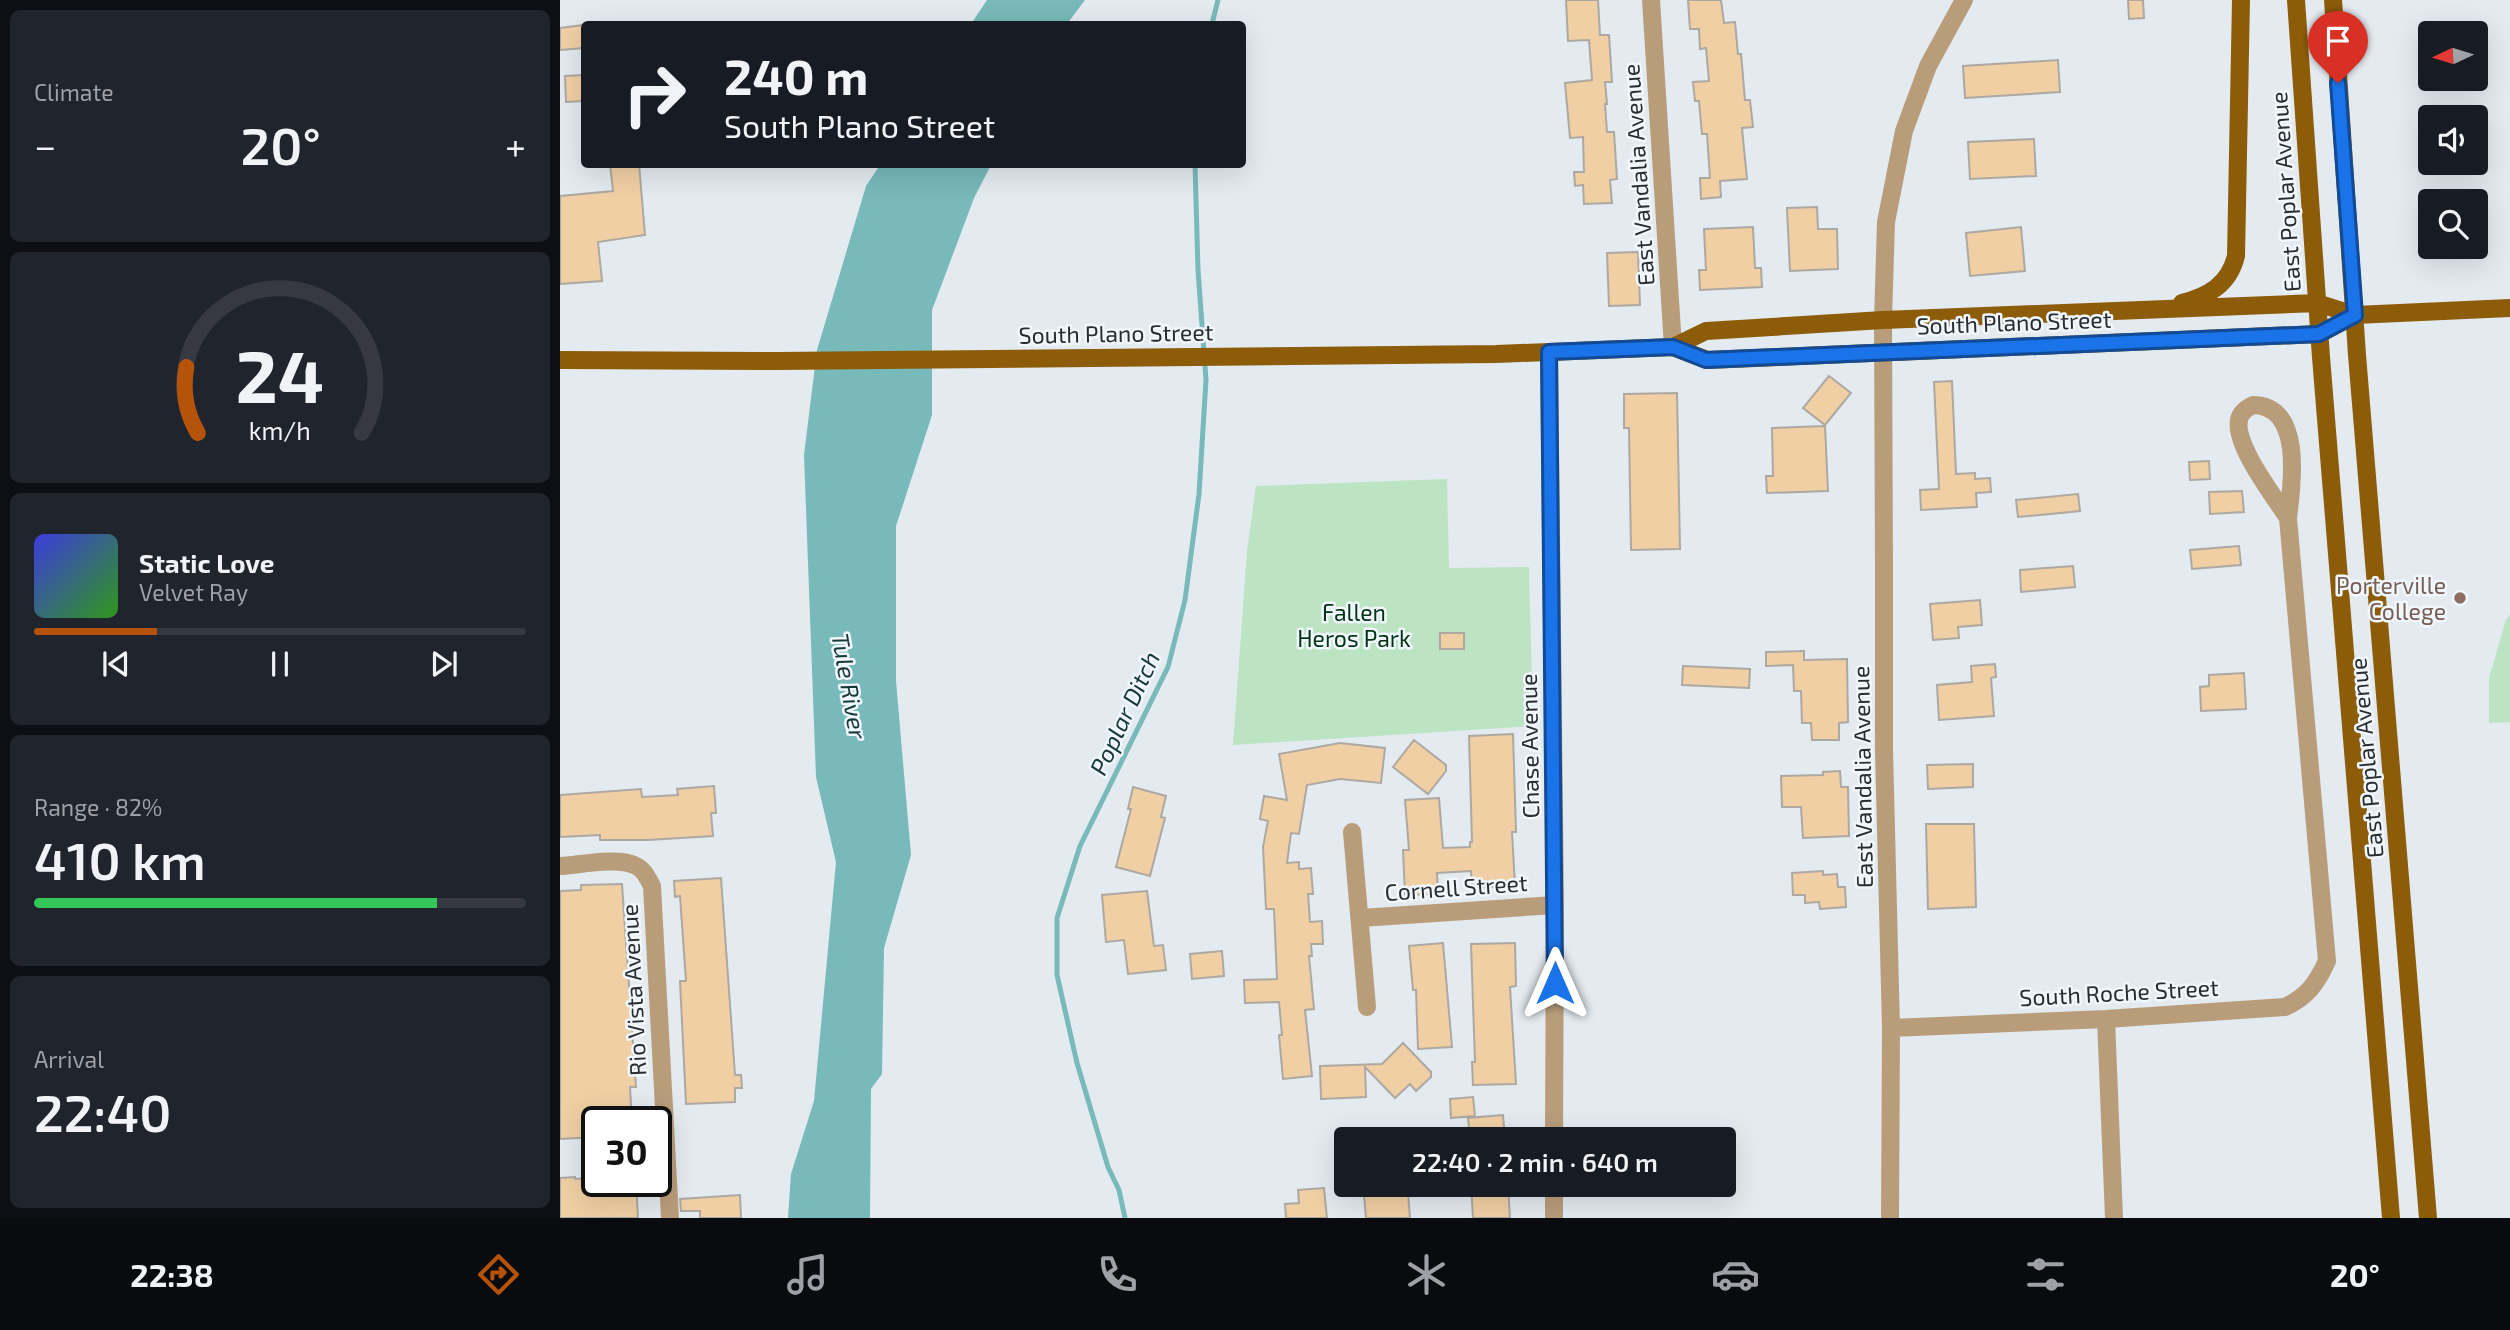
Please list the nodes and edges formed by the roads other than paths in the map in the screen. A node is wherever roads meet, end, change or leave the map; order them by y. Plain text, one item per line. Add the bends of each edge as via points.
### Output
1 (1651, 0) edge
2 (1964, 0) edge
3 (2241, 0) edge
4 (2296, 0) edge
5 (2333, 0) edge
6 (2317, 303) junction
7 (2510, 308) edge
8 (2151, 310) junction
9 (2355, 315) junction
10 (2319, 334) junction
11 (1884, 335) junction
12 (1673, 347) junction
13 (1549, 352) junction
14 (560, 360) edge
15 (2288, 518) junction
16 (1352, 832) dead end
17 (560, 866) edge
18 (1555, 905) junction
19 (1361, 918) junction
20 (1367, 1007) dead end
21 (2106, 1019) junction
22 (1891, 1028) junction
23 (1554, 1127) edge
24 (1554, 1197) edge
25 (670, 1218) edge
26 (1554, 1218) edge
27 (1890, 1218) edge
28 (2114, 1218) edge
29 (2391, 1218) edge
30 (2428, 1218) edge

1 - 12 street, East Vandalia Avenue
2 - 11 street, East Vandalia Avenue via 1928,66 1904,131 1886,222
3 - 8 main road via 2238,230 2233,267 2218,288 2200,298
4 - 6 main road, East Poplar Avenue
5 - 9 main road, East Poplar Avenue
6 - 8 main road, South Plano Street
6 - 9 main road, South Plano Street
6 - 10 main road, East Poplar Avenue
7 - 9 main road, South Plano Street
8 - 11 main road, South Plano Street
9 - 10 main road, South Plano Street
9 - 30 main road, East Poplar Avenue
10 - 11 main road, South Plano Street
10 - 29 main road, East Poplar Avenue
11 - 12 main road, South Plano Street via 1706,331
11 - 12 main road, South Plano Street via 1706,360
11 - 22 street, East Vandalia Avenue via 1884,750
12 - 13 main road, South Plano Street
13 - 14 main road, South Plano Street
13 - 18 street, Chase Avenue
15 - 15 street via 2243,445 2239,421 2253,405 2272,409 2288,432 2293,476
15 - 21 street, South Roche Street via 2326,961 2308,993 2285,1007
16 - 19 street
17 - 25 street, Rio Vista Avenue via 622,862 645,872 652,886
18 - 19 street, Cornell Street
18 - 23 street, Chase Avenue
19 - 20 street
21 - 22 street, South Roche Street
21 - 28 street
22 - 27 street, East Vandalia Avenue
24 - 26 street

